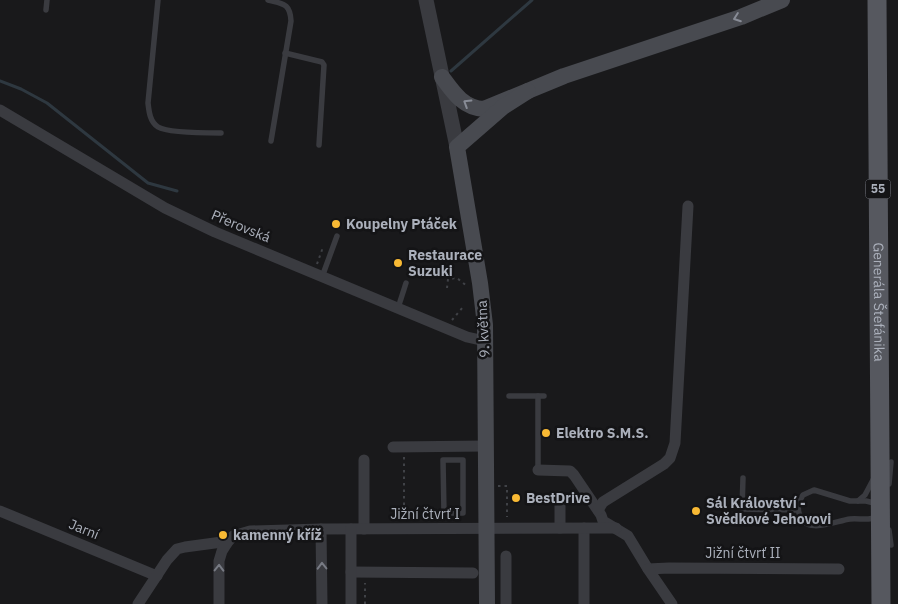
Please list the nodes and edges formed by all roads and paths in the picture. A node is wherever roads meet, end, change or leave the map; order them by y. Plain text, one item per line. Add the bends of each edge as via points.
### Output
1 (47, 0) edge
2 (158, 0) edge
3 (268, 0) edge
4 (426, 0) edge
5 (782, 0) edge
6 (877, 0) edge
7 (888, 0) edge
8 (46, 10) dead end
9 (285, 53) junction
10 (442, 77) junction
11 (528, 91) junction
12 (0, 110) edge
13 (221, 133) dead end
14 (271, 141) dead end
15 (319, 145) dead end
16 (457, 147) junction
17 (688, 206) dead end
18 (337, 236) dead end
19 (322, 277) junction
20 (406, 283) dead end
21 (447, 288) dead end
22 (470, 290) dead end
23 (398, 308) junction
24 (485, 341) junction
25 (509, 396) dead end
26 (486, 446) junction
27 (398, 447) joint
28 (364, 460) dead end
29 (885, 462) junction
30 (538, 470) joint
31 (743, 478) dead end
32 (498, 491) dead end
33 (560, 496) dead end
34 (857, 501) junction
35 (598, 510) junction
36 (798, 510) junction
37 (0, 511) edge
38 (444, 513) junction
39 (857, 519) junction
40 (883, 519) junction
41 (505, 520) dead end
42 (404, 522) dead end
43 (444, 528) junction
44 (486, 528) junction
45 (560, 528) junction
46 (584, 528) junction
47 (616, 528) junction
48 (321, 529) junction
49 (351, 529) junction
50 (364, 529) junction
51 (230, 540) junction
52 (506, 556) dead end
53 (648, 569) junction
54 (838, 569) dead end
55 (351, 572) junction
56 (473, 572) dead end
57 (157, 576) junction
58 (363, 576) dead end
59 (138, 604) edge
60 (219, 604) edge
61 (322, 604) edge
62 (351, 604) edge
63 (365, 604) edge
64 (487, 604) edge
65 (506, 604) edge
66 (584, 604) edge
67 (672, 604) edge
68 (881, 604) edge
69 (892, 604) edge

1 - 8 lane
2 - 13 lane via 148,103 153,123 160,128
3 - 9 lane via 284,4 290,11
4 - 10 street, 9. května
5 -> 11 main road
6 - 29 main road, Generála Štefánika / 55
7 - 29 main road, Generála Štefánika / 55
9 - 14 lane
9 - 15 lane via 324,65
11 -> 10 main road via 478,109 460,100
10 - 16 street, 9. května
11 - 16 main road via 503,107
12 - 19 street, Přerovská via 165,208
16 - 24 main road, 9. května via 480,283
17 - 35 street via 675,443 670,458 664,464 603,502
18 - 19 lane
19 - 23 street, Přerovská
20 - 23 lane
21 - 22 path via 448,279 457,278
23 - 24 street, Přerovská
24 - 26 main road, 9. května
25 - 30 lane via 541,396
26 - 27 street
26 - 44 main road, 9. května
27 - 42 path
28 - 50 street
29 - 34 lane via 865,496
29 - 40 main road, Generála Štefánika / 55
29 - 40 main road, Generála Štefánika / 55
30 - 35 street via 570,471
31 - 36 lane via 742,509
32 - 41 path via 498,486 507,486
33 - 45 street
34 - 36 lane via 814,490 803,495
34 - 40 lane via 874,502
35 - 47 street via 603,521
36 - 39 lane via 803,520 812,525
37 - 57 street, Jarní
38 - 38 lane via 463,513 463,460 443,460
38 - 43 lane
39 - 40 lane
39 - 40 lane
40 - 68 main road, Generála Štefánika / 55
40 - 69 main road, Generála Štefánika / 55
43 - 44 street, Jižní čtvrť I
43 - 50 street, Jižní čtvrť I
44 - 45 street
44 - 64 main road, 9. května
45 - 46 street
46 - 47 street
46 - 66 street
47 - 53 street via 628,536
48 - 49 street, Jižní čtvrť I
48 - 51 street, Jižní čtvrť I via 250,531
61 -> 48 street
49 - 50 street, Jižní čtvrť I
49 - 55 street
51 - 57 street, Jižní čtvrť I via 177,549
60 -> 51 street via 220,557
52 - 65 street
53 - 54 street, Jižní čtvrť II
53 - 67 street
55 - 56 street
55 - 62 street
57 - 59 street, Jižní čtvrť I
58 - 63 path

